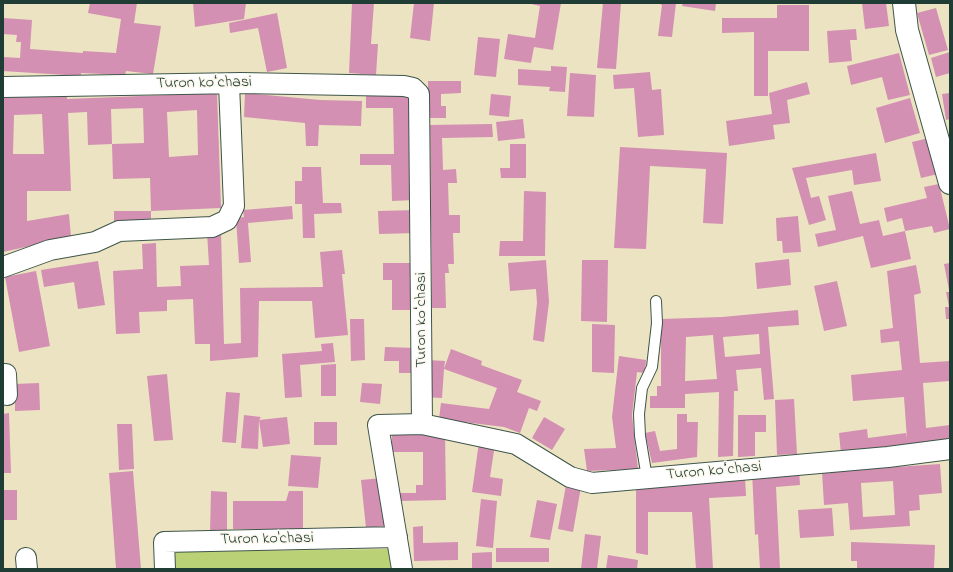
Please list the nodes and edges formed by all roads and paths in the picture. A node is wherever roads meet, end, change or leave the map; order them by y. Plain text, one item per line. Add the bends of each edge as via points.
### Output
1 (904, 3) edge
2 (229, 84) junction
3 (3, 87) edge
4 (950, 183) edge
5 (3, 267) edge
6 (656, 301) dead end
7 (3, 374) edge
8 (6, 395) dead end
9 (422, 424) junction
10 (950, 449) edge
11 (647, 478) junction
12 (397, 537) junction
13 (165, 569) edge
14 (402, 569) edge

1 - 4 street via 907,30
2 - 3 street, Turon koʻchasi
2 - 5 street via 234,206 228,220 212,227 119,231 95,242 50,250
2 - 9 street, Turon koʻchasi via 404,86 413,88 420,94
6 - 11 lane via 657,323 652,367 642,388 639,414
7 - 8 street via 6,374
9 - 11 street, Turon koʻchasi via 516,444 570,476 592,483
9 - 12 street via 378,425
10 - 11 street, Turon koʻchasi
12 - 13 street, Turon ko'chasi via 164,542
12 - 14 street

